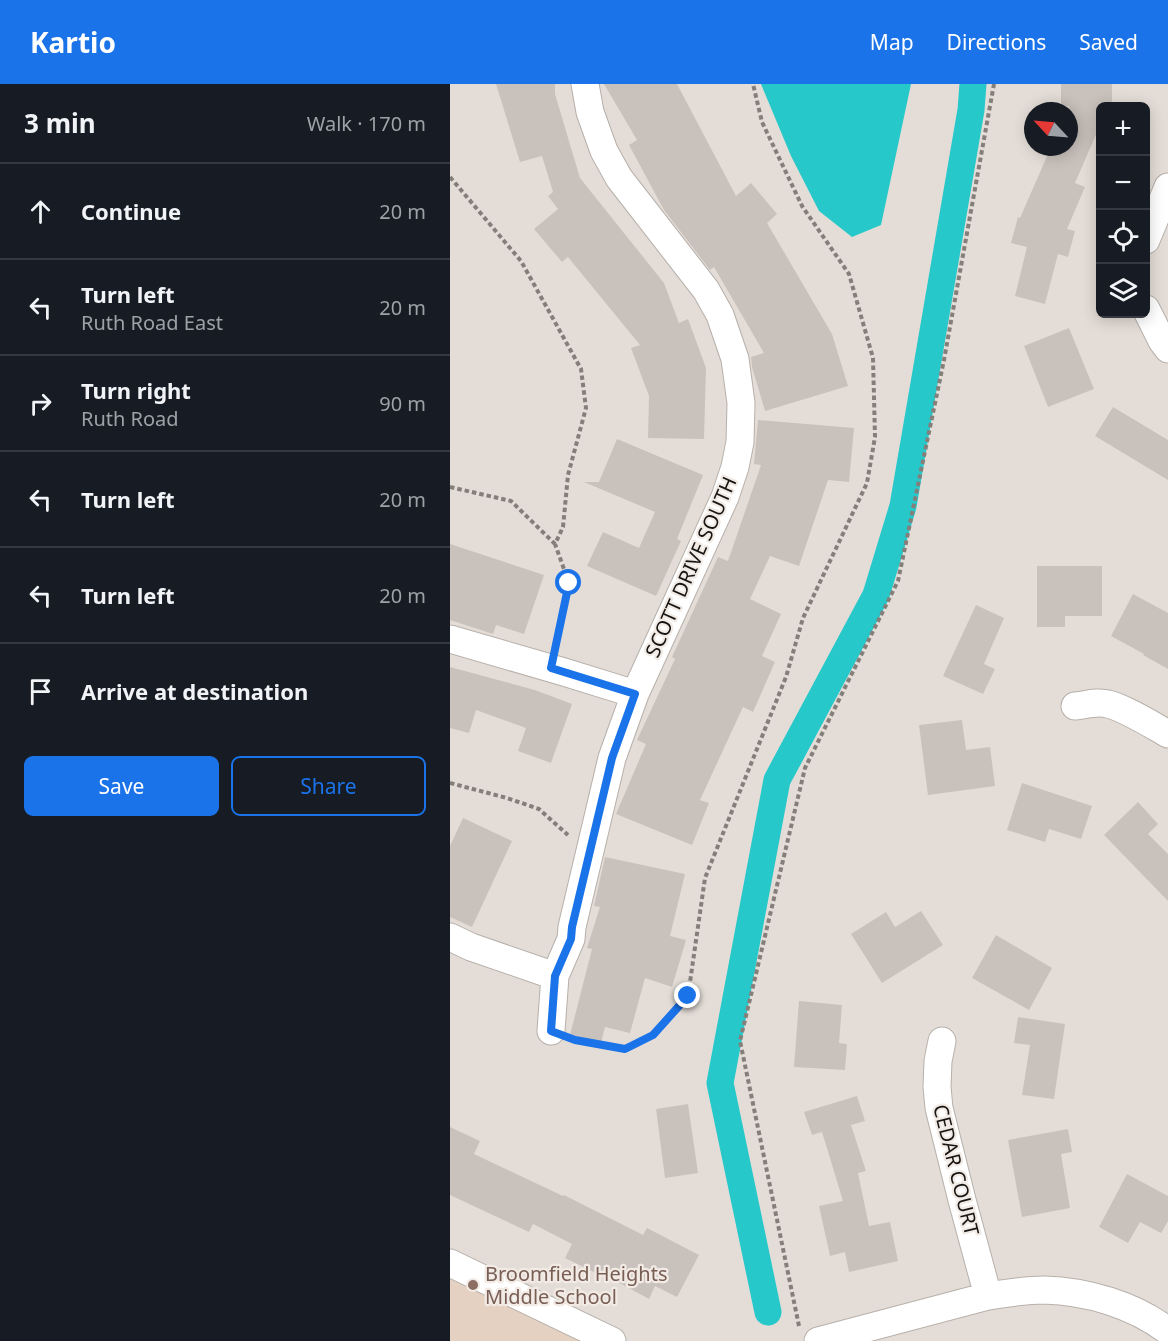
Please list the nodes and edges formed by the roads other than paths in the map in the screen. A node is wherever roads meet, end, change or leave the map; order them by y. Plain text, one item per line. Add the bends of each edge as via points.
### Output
1 (585, 84) edge
2 (1168, 188) edge
3 (1150, 231) edge
4 (1150, 317) edge
5 (1168, 349) edge
6 (450, 639) edge
7 (635, 694) junction
8 (1075, 706) dead end
9 (1168, 734) edge
10 (450, 937) edge
11 (555, 976) junction
12 (551, 1031) road end
13 (942, 1041) dead end
14 (450, 1263) edge
15 (988, 1296) junction
16 (1168, 1331) edge
17 (809, 1337) edge
18 (612, 1341) edge

1 - 7 street, SCOTT DRIVE SOUTH via 603,151 619,178 706,290 720,315 735,359 741,403 740,442 725,497
2 - 3 street
4 - 5 street
6 - 7 street
7 - 11 street, SCOTT DRIVE SOUTH via 612,758 571,939
8 - 9 street via 1108,704
10 - 11 street
11 - 12 street, SCOTT DRIVE SOUTH
13 - 15 street, CEDAR COURT via 939,1108
14 - 18 street
15 - 16 street via 1046,1290 1079,1294 1115,1303
15 - 17 street

